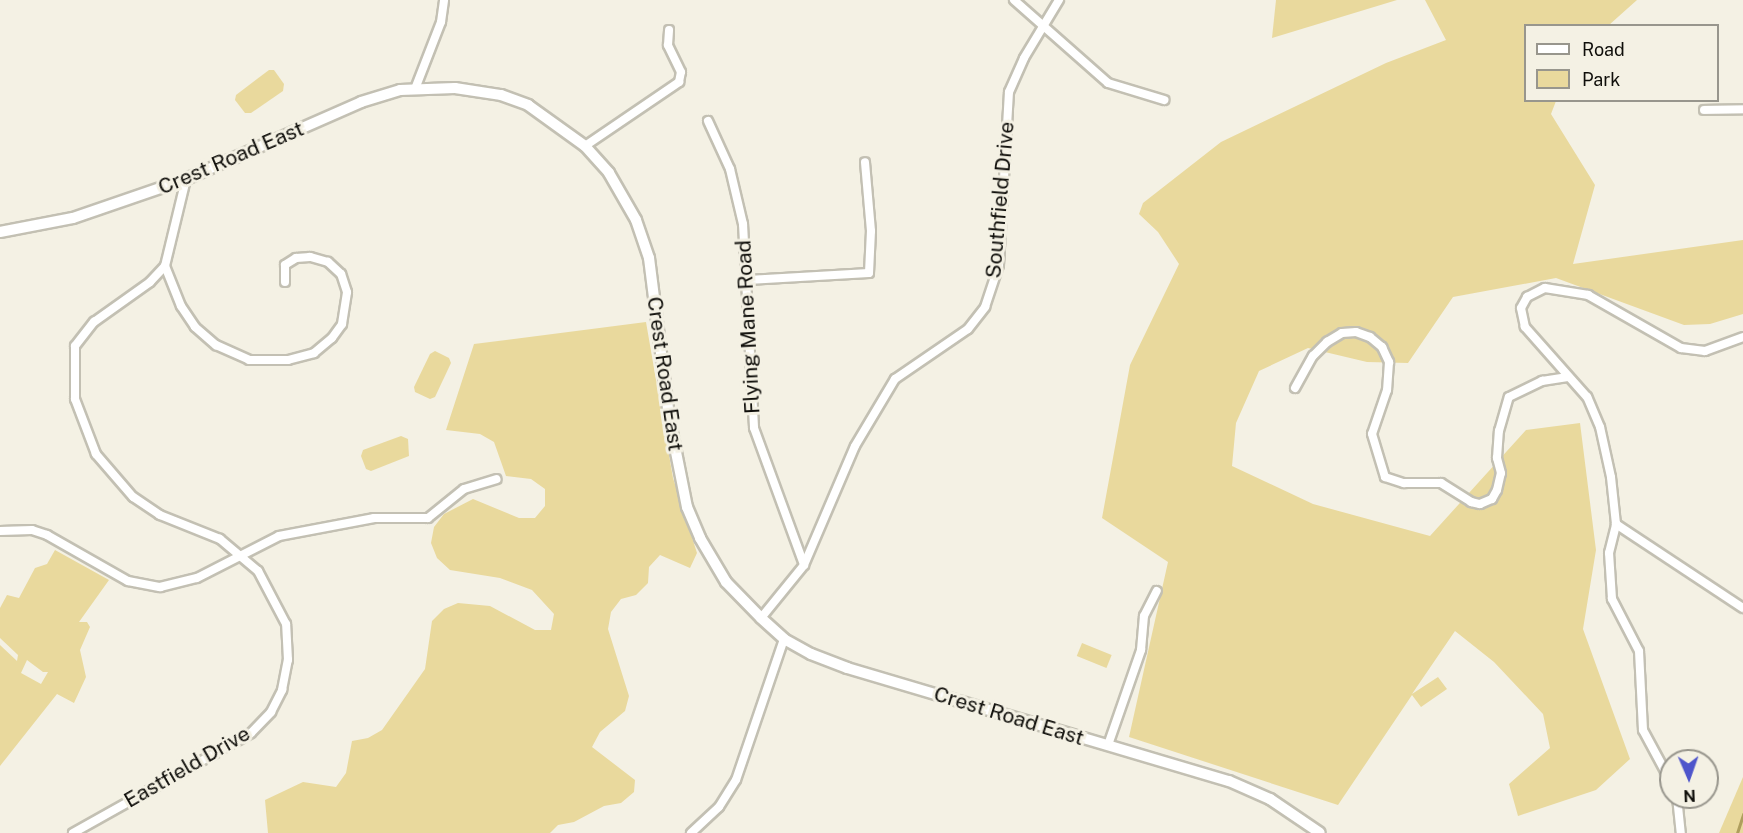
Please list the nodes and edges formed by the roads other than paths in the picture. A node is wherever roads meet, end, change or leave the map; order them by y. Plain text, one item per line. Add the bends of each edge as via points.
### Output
1 (444, 0) edge
2 (1014, 0) edge
3 (1059, 0) edge
4 (1044, 23) junction
5 (669, 30) dead end
6 (415, 89) junction
7 (1164, 100) dead end
8 (1743, 109) edge
9 (1704, 110) dead end
10 (708, 121) dead end
11 (585, 146) junction
12 (865, 162) dead end
13 (186, 179) junction
14 (0, 232) edge
15 (165, 266) junction
16 (748, 280) junction
17 (285, 282) dead end
18 (1743, 337) edge
19 (1568, 377) junction
20 (1294, 388) dead end
21 (496, 479) dead end
22 (1616, 524) junction
23 (0, 531) edge
24 (242, 554) junction
25 (804, 566) junction
26 (1157, 591) dead end
27 (1743, 608) edge
28 (761, 618) junction
29 (784, 639) junction
30 (1108, 745) junction
31 (1659, 760) edge
32 (1678, 809) edge
33 (73, 833) edge
34 (691, 833) edge
35 (1320, 833) edge
36 (1681, 833) edge

1 - 6 street via 441,22
2 - 4 street
3 - 4 street, Southfield Drive
4 - 7 street via 1108,83
4 - 25 street, Southfield Drive via 1009,93 1000,251 992,293 968,329 895,379 850,456
5 - 11 street via 668,45 681,72 679,82
6 - 11 street, Crest Road East via 455,88 501,95 546,116
6 - 13 street, Crest Road East via 361,102
8 - 9 street
10 - 16 street, Flying Mane Road via 737,196
11 - 28 street, Crest Road East via 624,195 649,258 669,417 687,507 726,582
12 - 16 street via 871,231 869,273
13 - 14 street, Crest Road East via 73,218
13 - 15 street
15 - 17 street via 181,306 195,327 216,345 249,360 288,360 314,352 342,324 347,292 341,274 328,262 296,258 285,265
15 - 24 street, Eastfield Drive via 150,282 83,331 73,358 75,399 96,454 133,497 160,515 220,539
16 - 25 street, Flying Mane Road via 754,428
18 - 19 street via 1705,351 1681,348 1588,295 1545,288 1527,297 1521,308 1526,327
19 - 20 street via 1542,381 1509,397 1499,431 1497,458 1501,473 1497,490 1480,504 1441,483 1390,481 1385,477 1372,435 1387,390 1389,362 1382,347 1370,337 1349,332 1327,342 1313,356
19 - 22 street via 1587,397 1600,427
21 - 24 street via 464,489 428,518 374,518 279,536
22 - 27 street
22 - 31 street via 1609,553 1612,599 1639,651 1643,730
23 - 24 street via 32,530 47,535 128,581 144,586 160,587 197,578
24 - 33 street, Eastfield Drive via 258,571 286,624 288,660 282,690 271,712 250,733
25 - 28 street, Southfield Drive
26 - 30 street via 1144,616 1141,650
28 - 29 street, Crest Road East
29 - 30 street, Crest Road East via 847,668
29 - 34 street via 736,780 719,807
30 - 35 street, Crest Road East via 1229,781 1270,799
32 - 36 street

